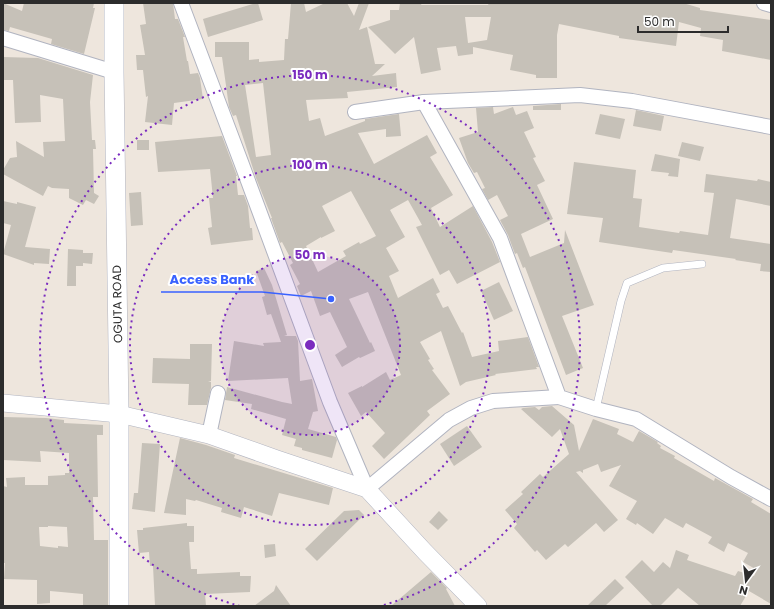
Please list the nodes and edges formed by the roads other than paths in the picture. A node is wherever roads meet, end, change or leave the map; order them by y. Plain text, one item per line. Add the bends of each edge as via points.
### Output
1 (114, 3) edge
2 (181, 3) edge
3 (764, 3) edge
4 (771, 4) edge
5 (3, 38) edge
6 (114, 72) junction
7 (424, 102) junction
8 (355, 112) dead end
9 (771, 127) edge
10 (702, 264) dead end
11 (218, 392) dead end
12 (559, 397) junction
13 (3, 403) edge
14 (596, 409) junction
15 (119, 414) junction
16 (209, 435) junction
17 (367, 489) junction
18 (771, 499) edge
19 (119, 606) edge
20 (478, 606) edge

1 - 6 main road, OGUTA ROAD
2 - 17 street via 330,402
3 - 4 street
5 - 6 street
6 - 15 main road, OGUTA ROAD
7 - 8 street
7 - 9 street via 580,95 632,101
7 - 12 street via 500,238
10 - 14 lane via 663,268 627,283
11 - 16 street
12 - 14 street
12 - 17 street via 493,401 471,408 449,420
13 - 15 street
14 - 18 street via 636,419
15 - 16 street
15 - 19 main road, OGUTA ROAD
16 - 17 street
17 - 20 street

